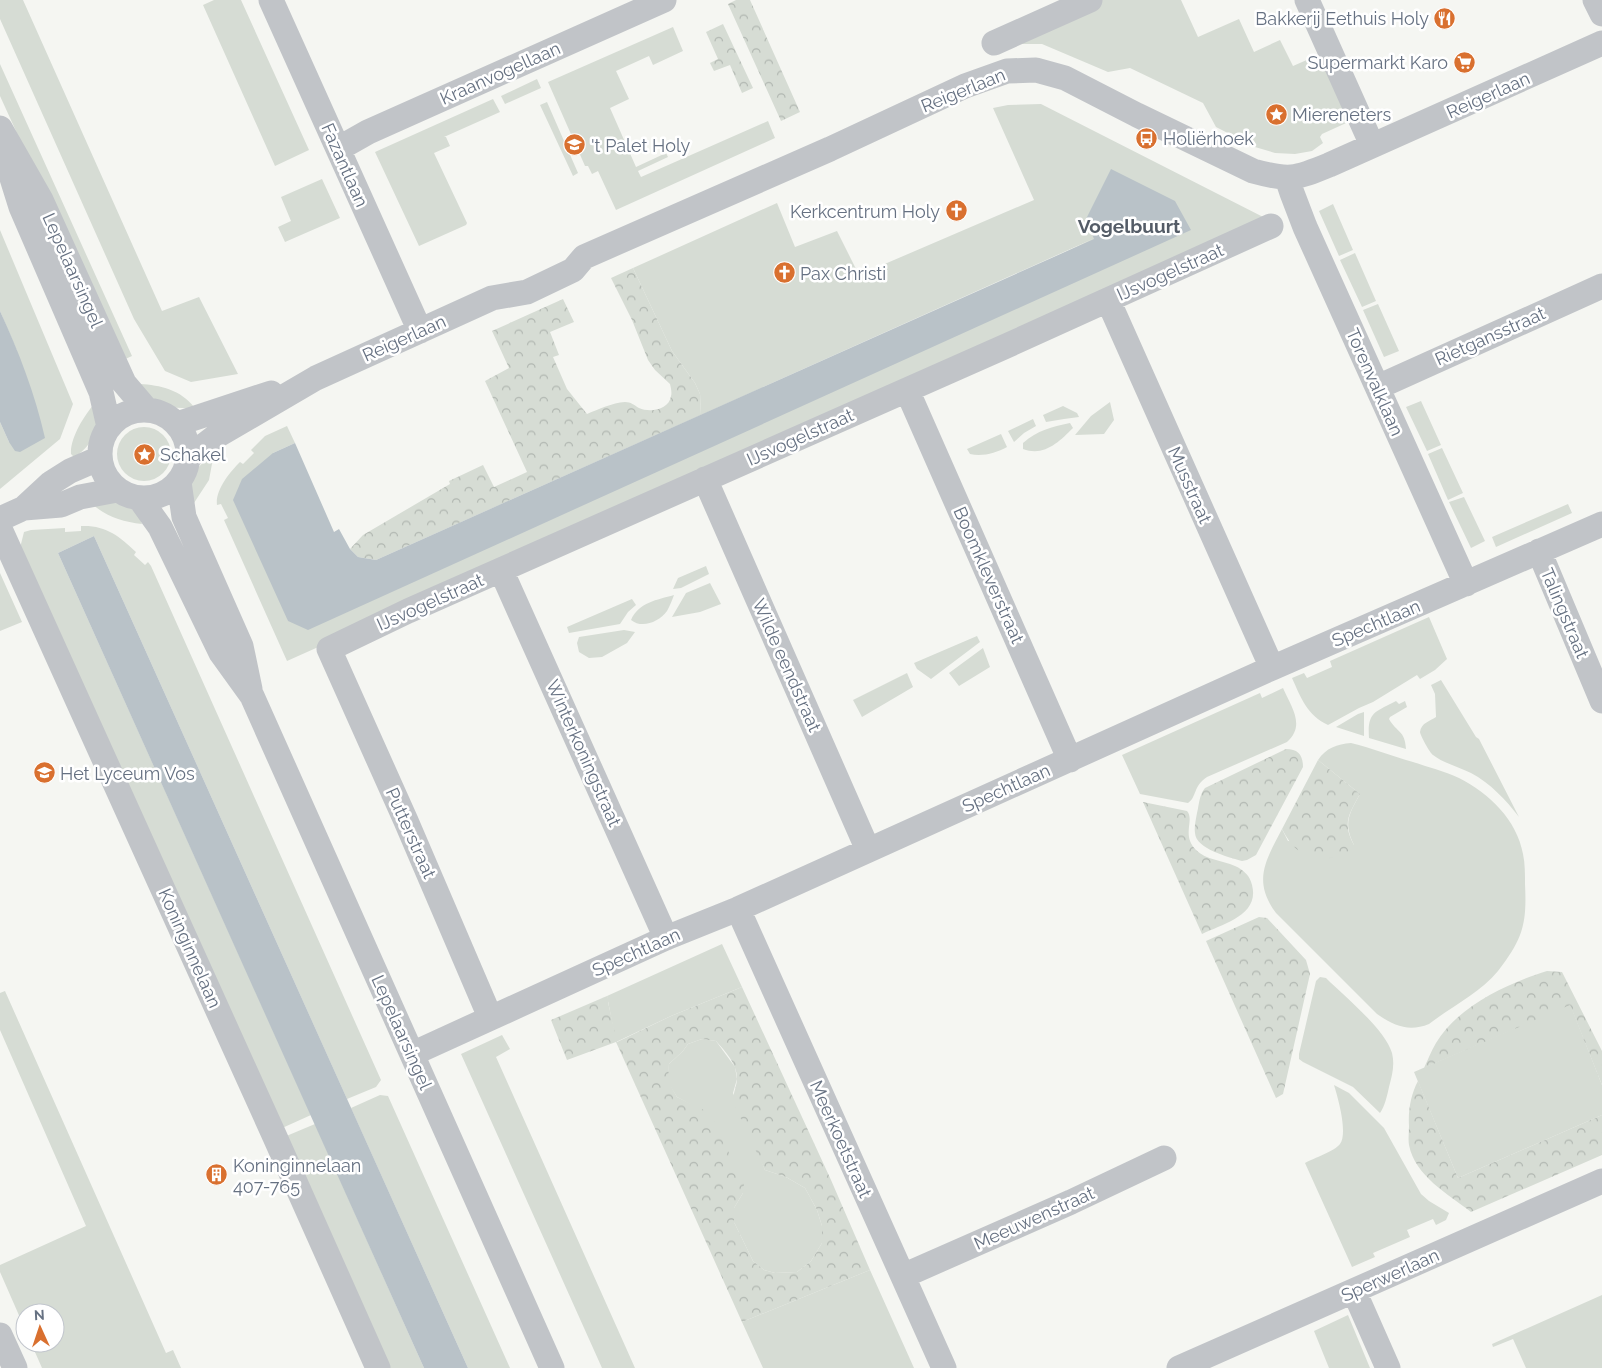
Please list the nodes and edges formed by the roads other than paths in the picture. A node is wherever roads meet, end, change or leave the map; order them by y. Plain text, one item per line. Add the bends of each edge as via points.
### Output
1 (271, 0) edge
2 (664, 0) edge
3 (1090, 0) edge
4 (1307, 0) edge
5 (1596, 0) edge
6 (1602, 14) edge
7 (994, 43) dead end
8 (1602, 43) edge
9 (0, 128) edge
10 (0, 140) edge
11 (1372, 145) junction
12 (338, 149) junction
13 (1287, 178) junction
14 (1272, 226) dead end
15 (1602, 286) edge
16 (1108, 300) junction
17 (420, 331) junction
18 (316, 378) junction
19 (1378, 387) junction
20 (908, 390) junction
21 (147, 410) junction
22 (177, 424) junction
23 (109, 428) junction
24 (189, 457) junction
25 (100, 458) junction
26 (705, 479) junction
27 (179, 482) junction
28 (128, 494) junction
29 (24, 508) junction
30 (0, 519) edge
31 (1602, 524) edge
32 (0, 529) edge
33 (1539, 551) junction
34 (501, 570) junction
35 (1466, 584) junction
36 (328, 649) joint
37 (1272, 668) junction
38 (252, 696) junction
39 (1602, 701) edge
40 (1070, 760) junction
41 (868, 850) junction
42 (738, 909) junction
43 (666, 938) junction
44 (490, 1017) junction
45 (412, 1054) junction
46 (1164, 1158) dead end
47 (1602, 1181) edge
48 (903, 1276) junction
49 (1354, 1291) junction
50 (0, 1335) edge
51 (15, 1368) edge
52 (378, 1368) edge
53 (552, 1368) edge
54 (944, 1368) edge
55 (1179, 1368) edge
56 (1388, 1368) edge

1 - 12 street, Fazantlaan
2 - 12 street, Kraanvogellaan via 368,132
3 - 7 street, Reigerlaan
4 - 11 street
5 - 6 street
8 - 11 street, Reigerlaan
9 - 21 street, Lepelaarsingel via 41,200 124,383
10 - 23 street, Lepelaarsingel via 21,207 102,392
11 - 13 street, Reigerlaan via 1313,171
12 - 17 street, Fazantlaan
13 - 17 street, Reigerlaan via 1253,171 1065,78 1036,70 1006,71 965,86 584,257 566,255 520,276 492,298
13 - 19 street, Torenvalklaan
14 - 16 street, IJsvogelstraat
15 - 19 street, Rietgansstraat
16 - 20 street, IJsvogelstraat
16 - 37 street, Musstraat
17 - 18 street, Reigerlaan
18 - 22 street, Reigerlaan
18 - 24 street, Reigerlaan via 216,437
19 - 35 street, Torenvalklaan
20 - 26 street, IJsvogelstraat
20 - 40 street, Boomkleverstraat
21 - 22 street via 160,413
21 - 23 street via 126,414
22 - 24 street via 185,436
23 - 25 street via 103,437
24 - 27 street
25 - 28 street via 107,479
25 - 29 street via 51,483
26 - 34 street, IJsvogelstraat
26 - 41 street, Wilde eendstraat
27 - 28 street via 158,497
27 - 38 street, Lepelaarsingel via 184,517 241,646
28 - 29 street via 80,496 60,505
28 - 38 street, Lepelaarsingel via 160,527 221,653
29 - 30 street
31 - 33 street, Spechtlaan
32 - 52 street, Koninginnelaan
33 - 35 street, Spechtlaan
33 - 39 street, Talingstraat
34 - 36 street, IJsvogelstraat
34 - 43 street, Winterkoningstraat
35 - 37 street, Spechtlaan
36 - 44 street, Putterstraat
37 - 40 street, Spechtlaan
38 - 45 street, Lepelaarsingel
40 - 41 street, Spechtlaan
41 - 42 street, Spechtlaan
42 - 43 street, Spechtlaan
42 - 48 street, Meerkoetstraat
43 - 44 street, Spechtlaan
44 - 45 street, Spechtlaan
45 - 53 street, Lepelaarsingel
46 - 48 street, Meeuwenstraat
47 - 49 street, Sperwerlaan
48 - 54 street, Meerkoetstraat
49 - 55 street, Sperwerlaan
49 - 56 street
50 - 51 street

